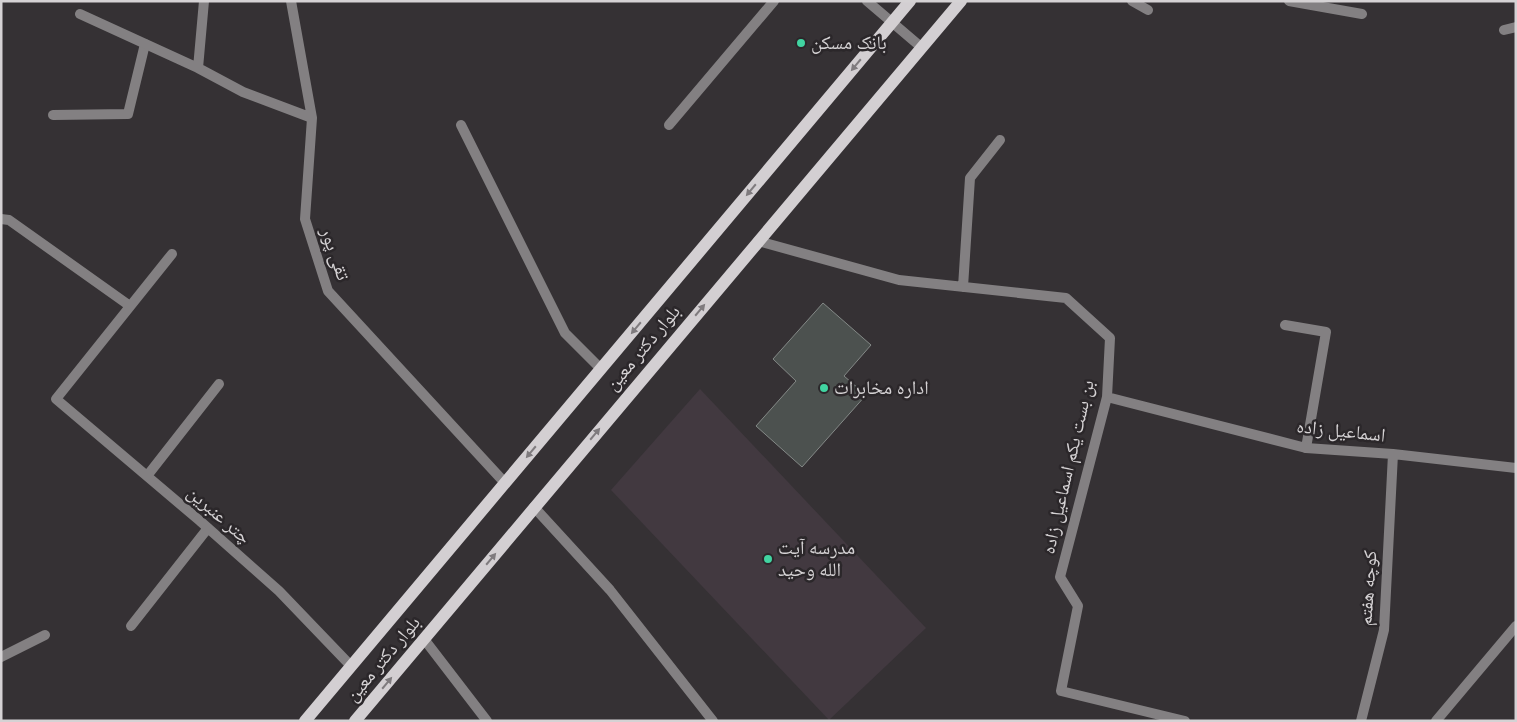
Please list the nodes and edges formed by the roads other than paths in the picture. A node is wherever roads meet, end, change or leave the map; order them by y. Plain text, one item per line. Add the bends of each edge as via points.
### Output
1 (204, 1) edge
2 (291, 1) edge
3 (774, 1) edge
4 (867, 1) edge
5 (910, 1) edge
6 (961, 1) edge
7 (1132, 1) edge
8 (1289, 1) edge
9 (1148, 10) dead end
10 (80, 14) dead end
11 (1362, 14) dead end
12 (892, 22) junction
13 (1516, 27) edge
14 (1504, 30) dead end
15 (145, 44) junction
16 (921, 47) junction
17 (198, 68) junction
18 (53, 115) dead end
19 (312, 118) junction
20 (461, 125) dead end
21 (669, 125) dead end
22 (1000, 140) dead end
23 (1, 219) edge
24 (758, 241) junction
25 (172, 254) dead end
26 (963, 287) junction
27 (130, 306) junction
28 (1285, 325) dead end
29 (601, 369) junction
30 (219, 384) dead end
31 (1107, 397) junction
32 (1306, 448) junction
33 (1393, 454) junction
34 (1516, 468) edge
35 (147, 476) junction
36 (505, 483) junction
37 (534, 507) junction
38 (208, 528) junction
39 (131, 626) dead end
40 (1516, 626) edge
41 (45, 635) dead end
42 (424, 639) junction
43 (1, 657) edge
44 (350, 666) junction
45 (305, 721) edge
46 (355, 721) edge
47 (487, 721) edge
48 (713, 721) edge
49 (1185, 721) edge
50 (1360, 721) edge
51 (1436, 721) edge

1 - 17 street
2 - 19 street, تقی پور
3 - 21 street
4 - 12 street
5 - 12 main road, بلوار دکتر معین
6 - 16 main road, بلوار دکتر معین
7 - 9 street
8 - 11 street
10 - 15 street
12 - 16 street
12 -> 29 main road, بلوار دکتر معین
13 - 14 street
15 - 17 street
15 - 18 street via 128,114
16 - 24 main road, بلوار دکتر معین
17 - 19 street via 243,92
19 - 36 street, تقی پور via 305,220 328,291
20 - 29 street via 565,333
22 - 26 street via 970,178
23 - 27 street via 9,220
24 - 26 street, بن بست یکم اسماعیل زاده via 899,280
37 -> 24 main road, بلوار دکتر معین
25 - 27 street
26 - 31 street, بن بست یکم اسماعیل زاده via 1066,298 1110,338
27 - 35 street, چتر عنبرین via 56,399
28 - 32 street via 1326,332
29 -> 36 main road, بلوار دکتر معین
30 - 35 street
31 - 32 street, اسماعیل زاده
31 - 49 street, بن بست یکم اسماعیل زاده via 1060,577 1078,606 1060,692
32 - 33 street, اسماعیل زاده
33 - 34 street, اسماعیل زاده
33 - 50 street, کوچه هفتم via 1384,630
35 - 38 street, چتر عنبرین
36 - 44 main road, بلوار دکتر معین
42 -> 37 main road, بلوار دکتر معین
37 - 48 street via 610,590
38 - 39 street
38 - 44 street, چتر عنبرین via 279,591
40 - 51 street
41 - 43 street
46 -> 42 main road, بلوار دکتر معین
42 - 47 street
44 - 45 main road, بلوار دکتر معین

